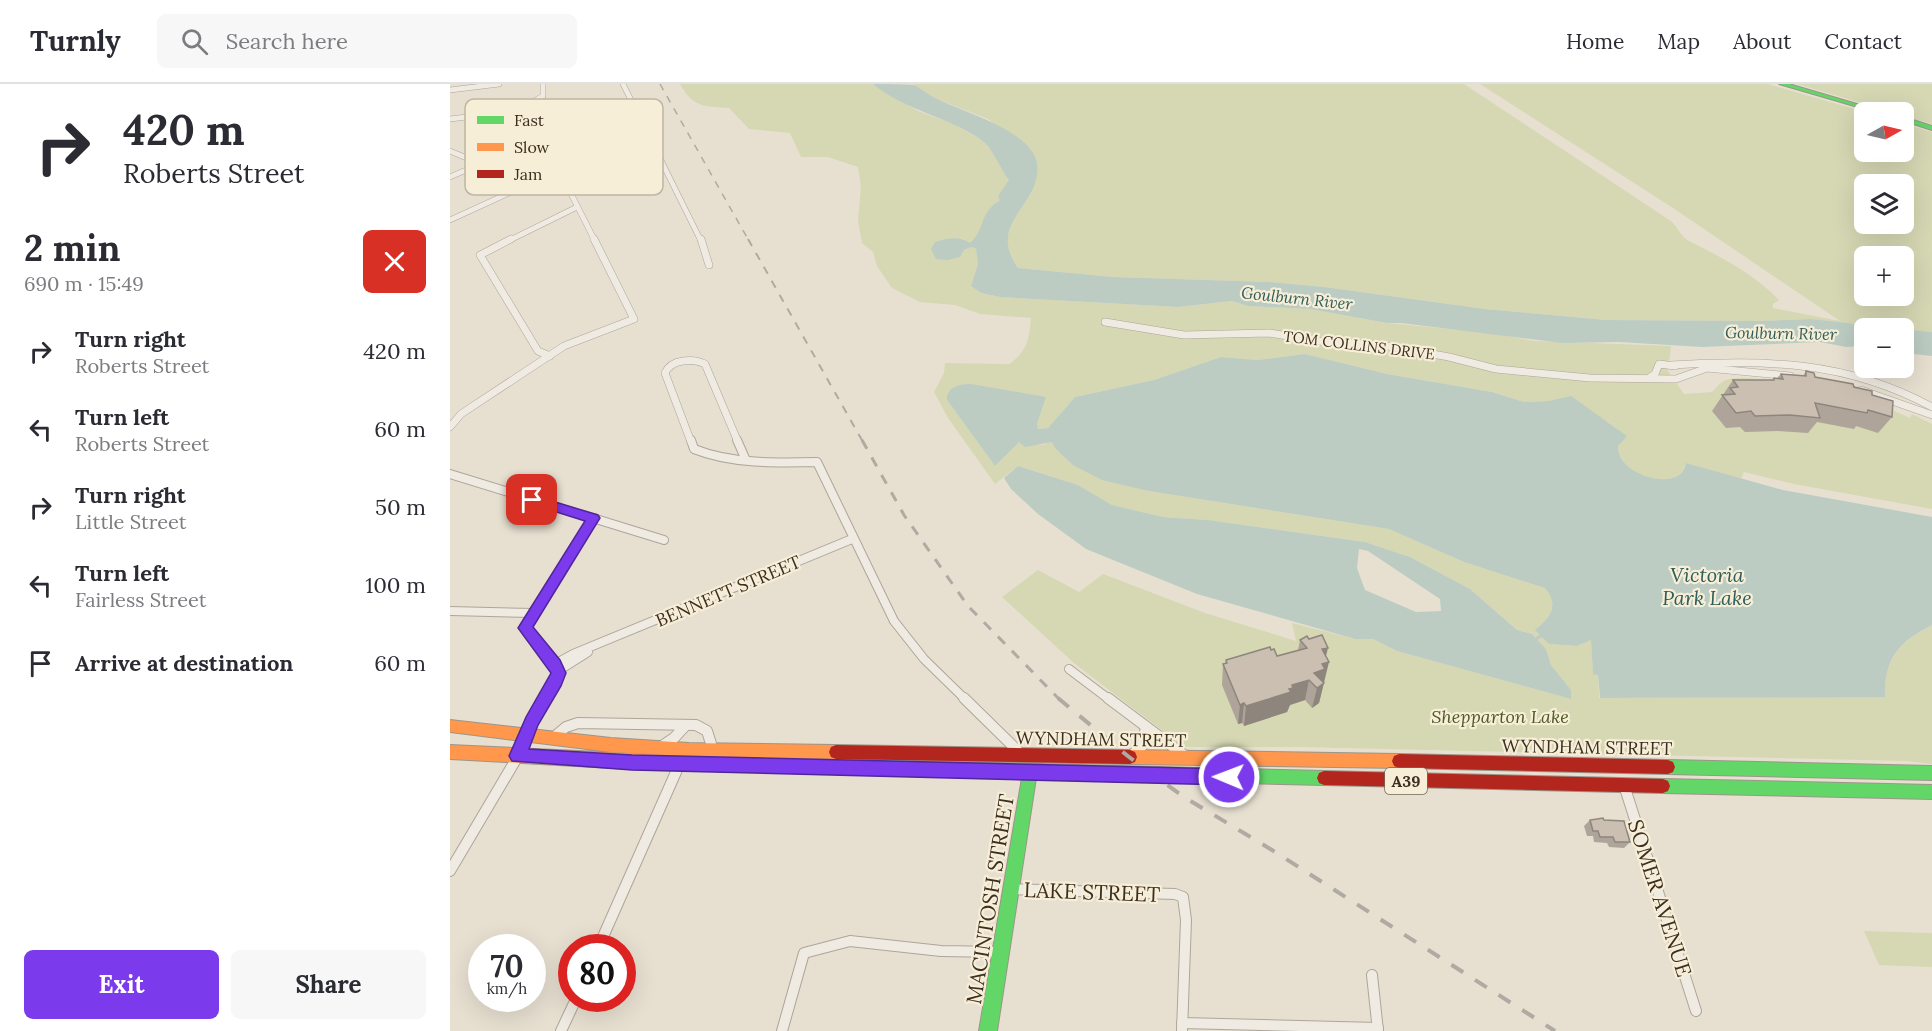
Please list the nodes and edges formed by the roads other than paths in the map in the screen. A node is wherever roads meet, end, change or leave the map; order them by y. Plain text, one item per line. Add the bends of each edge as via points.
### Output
1 (499, 84) edge
2 (543, 84) edge
3 (623, 84) edge
4 (1782, 84) edge
5 (450, 90) edge
6 (538, 99) edge
7 (630, 99) edge
8 (1854, 104) edge
9 (465, 117) edge
10 (450, 119) edge
11 (1914, 122) edge
12 (1932, 128) edge
13 (450, 151) edge
14 (465, 157) edge
15 (663, 164) edge
16 (465, 171) edge
17 (450, 177) edge
18 (504, 195) edge
19 (571, 195) edge
20 (577, 207) junction
21 (450, 220) edge
22 (709, 265) dead end
23 (634, 319) joint
24 (1105, 322) dead end
25 (550, 356) junction
26 (1671, 364) junction
27 (1656, 370) junction
28 (1681, 376) junction
29 (1794, 376) edge
30 (1648, 378) junction
31 (1668, 378) junction
32 (1852, 387) edge
33 (1932, 407) edge
34 (1932, 416) edge
35 (450, 427) edge
36 (745, 458) junction
37 (450, 474) edge
38 (594, 518) junction
39 (852, 539) junction
40 (664, 540) dead end
41 (450, 611) edge
42 (533, 613) junction
43 (556, 668) junction
44 (1069, 669) dead end
45 (686, 725) junction
46 (450, 726) edge
47 (1146, 727) junction
48 (528, 733) junction
49 (554, 738) junction
50 (659, 748) junction
51 (713, 750) junction
52 (450, 752) edge
53 (518, 756) junction
54 (1023, 756) junction
55 (1129, 757) junction
56 (1187, 758) junction
57 (1228, 759) junction
58 (680, 763) junction
59 (1618, 766) junction
60 (1029, 772) junction
61 (1932, 773) edge
62 (1187, 776) junction
63 (1229, 777) junction
64 (1624, 785) junction
65 (1932, 792) edge
66 (450, 871) edge
67 (1011, 889) junction
68 (604, 934) edge
69 (1001, 952) junction
70 (1372, 975) dead end
71 (1696, 1011) dead end
72 (570, 1012) edge
73 (1182, 1027) edge
74 (1378, 1030) edge
75 (561, 1031) edge
76 (782, 1031) edge
77 (988, 1031) edge

1 - 5 street
2 - 6 street via 543,96
3 - 7 street
4 - 8 main road
9 - 10 street
11 - 12 main road
13 - 14 street
15 - 22 street via 706,250
16 - 17 street
18 - 21 street
19 - 20 street
20 - 23 street
20 - 25 street via 480,255 538,351
23 - 25 street via 588,335
24 - 30 street, TOM COLLINS DRIVE via 1184,335 1269,333 1382,345 1502,370 1590,378
25 - 35 street via 461,414
26 - 27 street via 1659,364
26 - 28 street
26 - 33 street via 1736,361 1798,366 1871,382
27 - 30 street
27 - 31 street
28 - 29 street via 1713,368
28 - 31 street, TOM COLLINS DRIVE
30 - 31 street, TOM COLLINS DRIVE
32 - 34 street
36 - 36 street via 703,455 694,449 665,373 670,366 682,361 705,364
36 - 39 street via 817,462
37 - 38 street
38 - 40 street
38 - 42 street
39 - 43 street, BENNETT STREET via 604,643
39 - 54 street via 894,621 924,659
41 - 42 street
42 - 43 street via 525,628
43 - 48 street via 556,681
44 - 47 street
45 - 49 street via 578,723
45 - 50 street
45 - 51 street via 706,728
46 - 48 main road, WYNDHAM STREET / A39
47 - 55 street via 1142,746
47 - 56 street
48 - 49 main road, WYNDHAM STREET / A39
48 - 53 main road
49 - 50 main road, WYNDHAM STREET / A39
50 - 51 main road, WYNDHAM STREET / A39
51 - 54 main road, WYNDHAM STREET / A39
52 - 53 main road, WYNDHAM STREET / A39
53 - 58 main road, WYNDHAM STREET / A39
53 - 66 street
54 - 55 main road, WYNDHAM STREET / A39
54 - 60 main road
55 - 56 main road, WYNDHAM STREET / A39
56 - 57 main road, WYNDHAM STREET / A39
56 - 62 main road
57 - 59 main road, WYNDHAM STREET / A39
57 - 63 main road
58 - 60 main road, WYNDHAM STREET / A39
58 - 68 street
59 - 61 main road, WYNDHAM STREET / A39
59 - 64 main road
60 - 62 main road, WYNDHAM STREET / A39
60 - 67 main road, MACINTOSH STREET
62 - 63 main road, WYNDHAM STREET / A39
63 - 64 main road, WYNDHAM STREET / A39
64 - 65 main road, WYNDHAM STREET / A39
64 - 71 street, SOMER AVENUE
67 - 69 main road, MACINTOSH STREET
67 - 73 street, LAKE STREET via 1183,897 1186,920
69 - 76 street via 941,951 850,941 804,953
69 - 77 main road, MACINTOSH STREET
70 - 74 street
72 - 75 street
73 - 74 street

